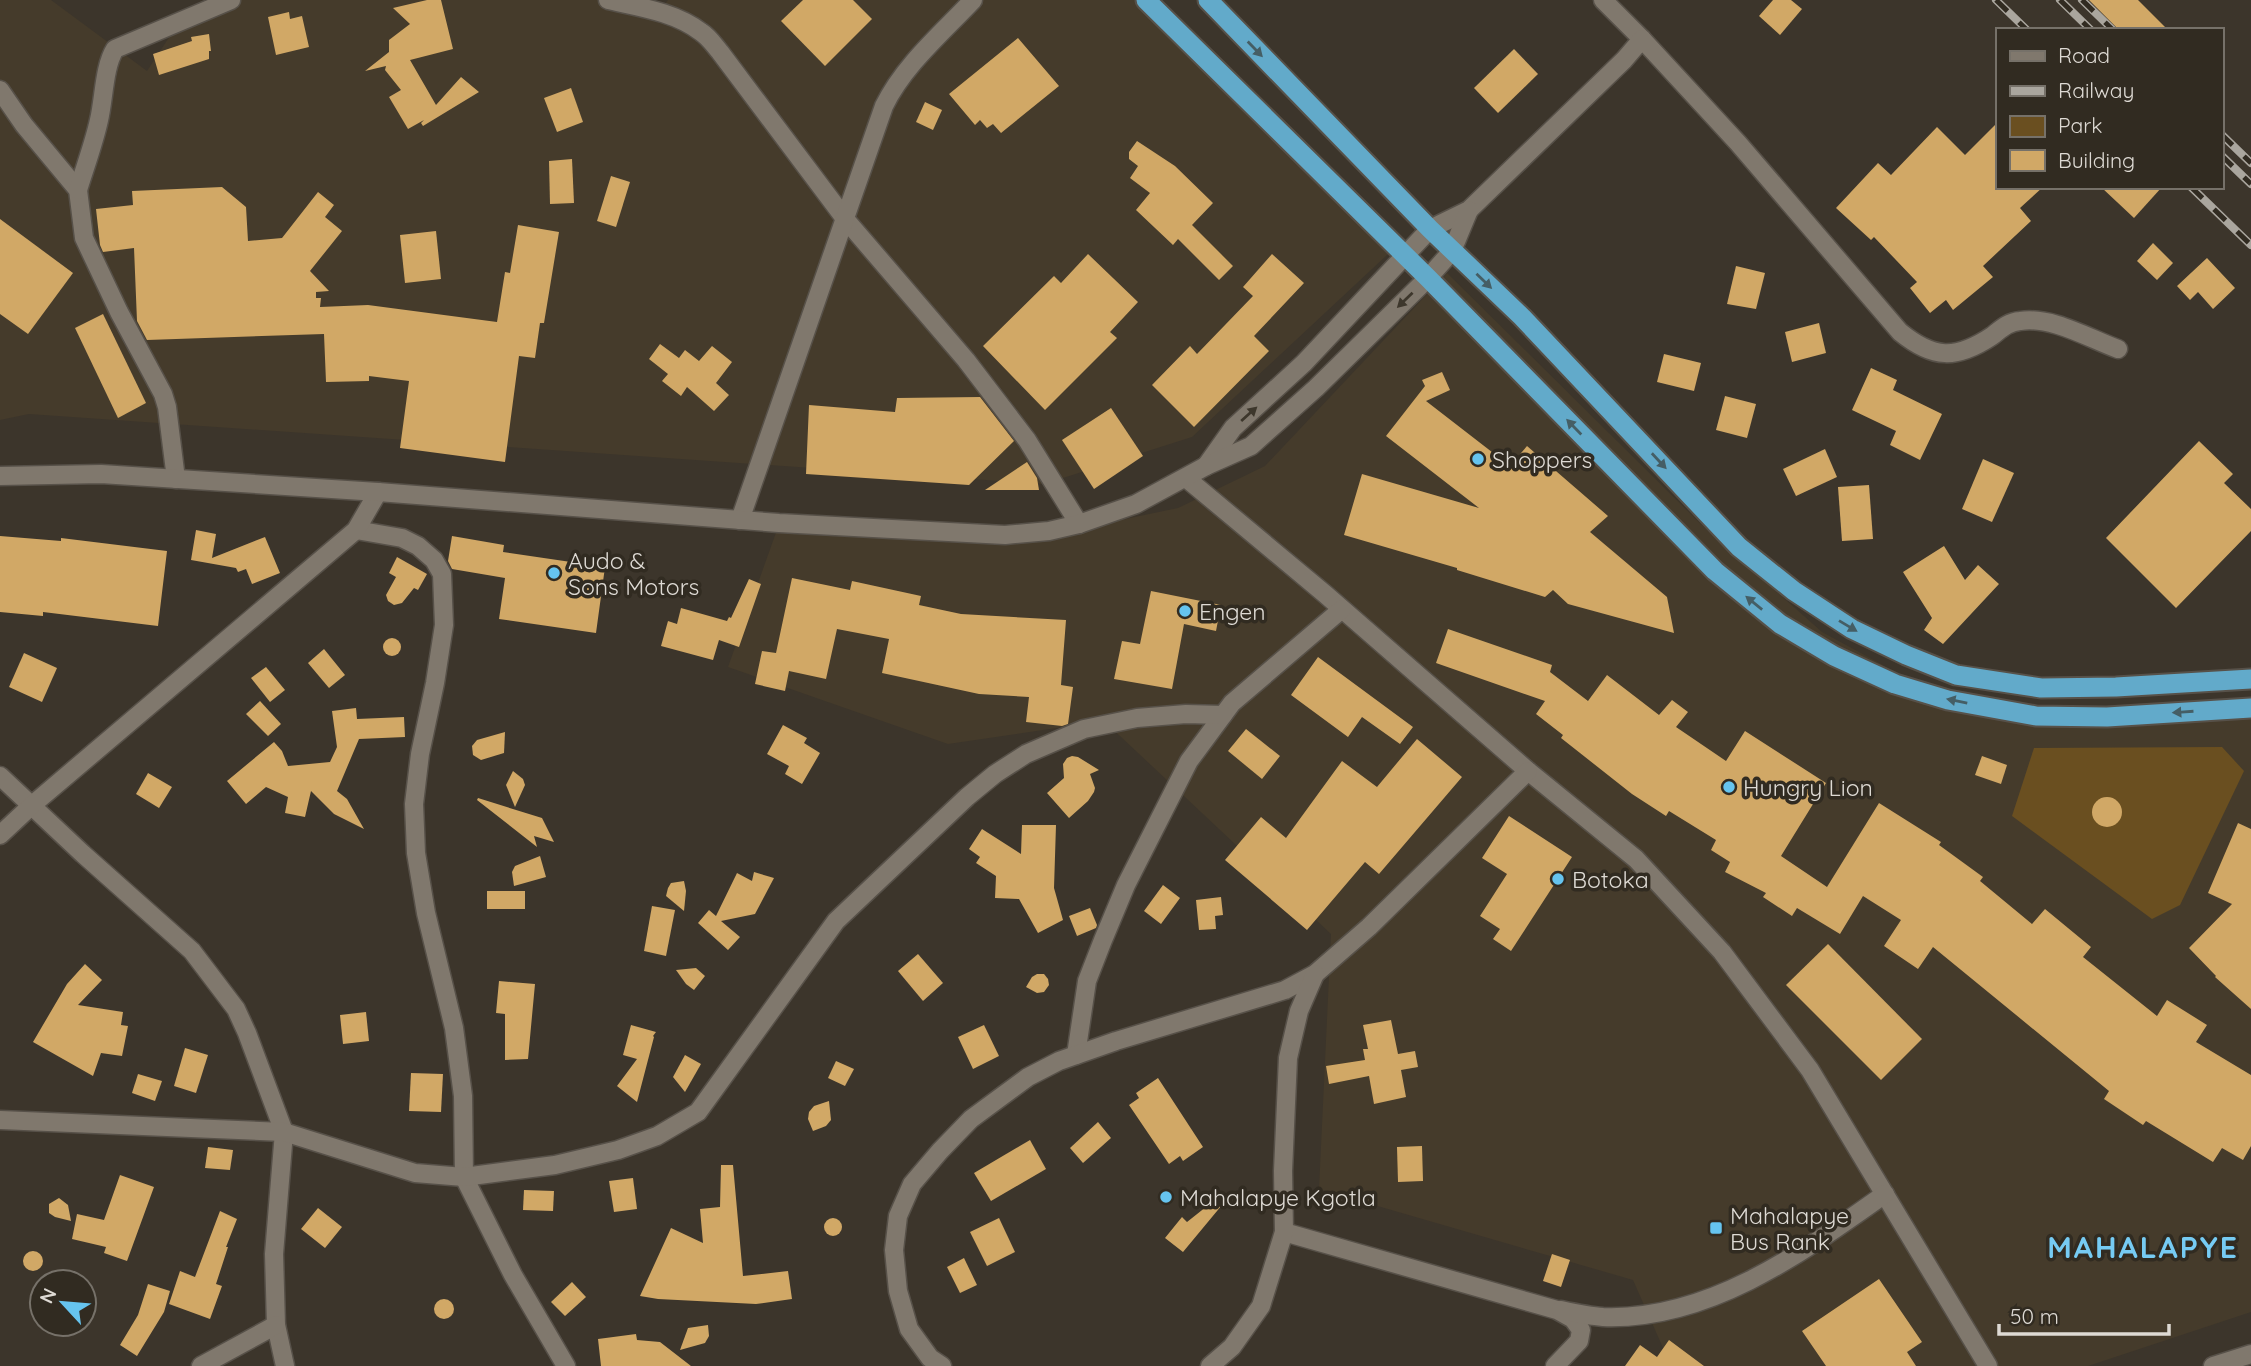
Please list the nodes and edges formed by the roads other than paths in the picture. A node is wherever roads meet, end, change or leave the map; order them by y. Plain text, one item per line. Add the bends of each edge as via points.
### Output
1 (231, 0) edge
2 (608, 0) edge
3 (973, 0) edge
4 (1146, 0) edge
5 (1208, 0) edge
6 (1603, 0) edge
7 (662, 6) edge
8 (1642, 39) junction
9 (0, 90) edge
10 (78, 190) junction
11 (1469, 209) junction
12 (846, 220) junction
13 (1430, 229) junction
14 (1452, 251) junction
15 (1405, 255) junction
16 (1428, 278) junction
17 (2118, 349) dead end
18 (1206, 467) junction
19 (0, 475) edge
20 (1186, 478) junction
21 (176, 479) junction
22 (378, 492) junction
23 (740, 520) junction
24 (1079, 524) junction
25 (356, 530) junction
26 (1342, 609) junction
27 (2251, 679) edge
28 (2251, 708) edge
29 (1223, 715) junction
30 (1528, 771) junction
31 (0, 776) edge
32 (31, 806) junction
33 (0, 835) edge
34 (1315, 974) junction
35 (1076, 1055) junction
36 (0, 1120) edge
37 (284, 1132) junction
38 (464, 1177) junction
39 (1885, 1194) junction
40 (1284, 1232) junction
41 (1557, 1310) junction
42 (276, 1325) junction
43 (2251, 1354) edge
44 (201, 1366) edge
45 (285, 1366) edge
46 (566, 1366) edge
47 (942, 1366) edge
48 (1210, 1366) edge
49 (1555, 1366) edge
50 (1988, 1366) edge
51 (2213, 1366) edge

1 - 10 street via 115,49
2 - 7 street
3 - 12 street via 892,90
4 - 15 highway
5 -> 13 highway
6 - 8 street
7 - 12 street via 702,32 720,52
8 - 11 street
8 - 17 street via 1912,342 1934,353 1960,353 2006,324 2037,320
9 - 10 street
10 - 21 street via 84,238 163,394
11 - 13 street
11 - 14 street
12 - 23 street
12 - 24 street via 966,360 1027,440
13 - 14 highway
13 - 15 street
14 - 16 street
14 -> 27 highway via 1522,317 1740,547 1794,591 1852,629 1956,675 2041,688
15 - 16 highway
18 -> 15 street via 1233,428 1304,363
16 -> 18 street via 1277,425 1251,446
28 -> 16 highway via 2107,717 2036,716 1948,700 1895,684 1834,656 1780,624 1715,571
18 - 20 street
19 - 21 street
20 - 24 street via 1136,504
20 - 26 street
21 - 22 street
22 - 23 street
22 - 25 street
23 - 24 street via 1005,535
25 - 32 street
25 - 38 street via 402,538 418,546 434,559 442,575 443,625 414,804 426,913 454,1028 463,1096
26 - 29 street
26 - 30 street
29 - 35 street via 1189,761 1116,907 1087,981
29 - 38 street via 1124,720 1084,729 1026,754 967,797 836,921 698,1112 657,1136 618,1150 555,1165
30 - 34 street
30 - 39 street via 1636,859 1722,952 1810,1070
31 - 32 street
32 - 33 street
32 - 37 street via 192,951 236,1009
34 - 35 street via 1284,990
34 - 40 street via 1299,1011 1288,1058
35 - 47 street via 1028,1077 971,1119 912,1184 898,1216 894,1250 898,1291 909,1329 930,1358
36 - 37 street
37 - 38 street via 415,1173
37 - 42 street via 274,1254
38 - 46 street
39 - 41 street via 1793,1256 1720,1295 1627,1317
39 - 50 street
40 - 41 street
40 - 48 street via 1261,1306 1232,1347
41 - 49 street via 1581,1330 1579,1341
42 - 44 street
42 - 45 street
43 - 51 street

